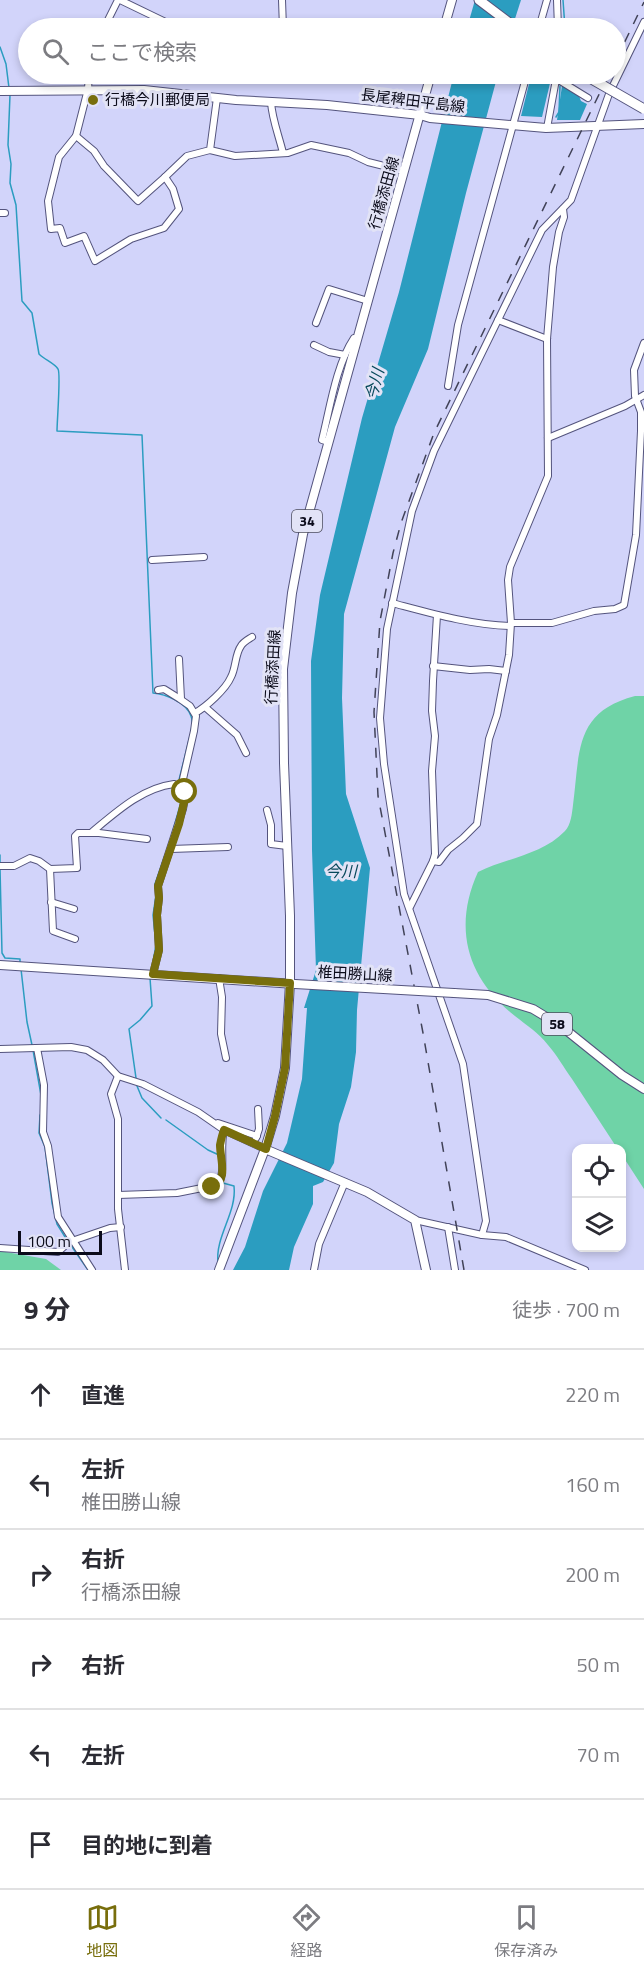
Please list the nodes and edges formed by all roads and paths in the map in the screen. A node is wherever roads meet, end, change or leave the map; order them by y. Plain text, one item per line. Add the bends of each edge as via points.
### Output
1 (119, 0) edge
2 (282, 0) edge
3 (452, 0) edge
4 (479, 0) edge
5 (547, 0) edge
6 (557, 0) edge
7 (109, 18) edge
8 (157, 18) edge
9 (283, 18) edge
10 (447, 18) edge
11 (503, 18) edge
12 (542, 18) edge
13 (558, 18) edge
14 (644, 22) edge
15 (626, 62) edge
16 (88, 84) edge
17 (427, 84) edge
18 (524, 84) edge
19 (555, 84) edge
20 (568, 84) edge
21 (600, 84) edge
22 (616, 84) edge
23 (88, 89) junction
24 (0, 91) edge
25 (217, 98) junction
26 (588, 98) dead end
27 (271, 102) junction
28 (644, 109) edge
29 (420, 115) junction
30 (644, 124) edge
31 (510, 125) junction
32 (597, 126) junction
33 (547, 128) junction
34 (76, 136) junction
35 (210, 150) junction
36 (283, 153) junction
37 (404, 171) junction
38 (165, 177) junction
39 (563, 209) junction
40 (553, 218) junction
41 (558, 232) junction
42 (368, 301) junction
43 (498, 320) junction
44 (316, 324) dead end
45 (357, 339) junction
46 (547, 339) junction
47 (644, 343) edge
48 (314, 345) dead end
49 (345, 355) junction
50 (448, 386) dead end
51 (644, 395) edge
52 (636, 401) junction
53 (548, 438) junction
54 (329, 442) junction
55 (204, 557) dead end
56 (152, 560) dead end
57 (392, 603) junction
58 (437, 615) junction
59 (511, 624) junction
60 (252, 637) dead end
61 (179, 659) dead end
62 (433, 666) junction
63 (506, 671) junction
64 (158, 690) dead end
65 (181, 699) junction
66 (206, 707) junction
67 (195, 713) junction
68 (246, 753) dead end
69 (174, 784) dead end
70 (267, 810) dead end
71 (91, 832) junction
72 (147, 839) dead end
73 (287, 846) junction
74 (228, 847) dead end
75 (171, 849) junction
76 (433, 861) junction
77 (0, 866) edge
78 (50, 869) junction
79 (51, 902) junction
80 (410, 908) junction
81 (74, 909) dead end
82 (75, 939) dead end
83 (0, 965) edge
84 (153, 974) junction
85 (219, 978) junction
86 (293, 983) junction
87 (37, 1048) junction
88 (0, 1049) edge
89 (226, 1058) dead end
90 (118, 1076) junction
91 (644, 1089) edge
92 (258, 1109) dead end
93 (212, 1121) junction
94 (224, 1130) junction
95 (257, 1136) junction
96 (254, 1144) junction
97 (268, 1150) junction
98 (345, 1182) junction
99 (118, 1195) junction
100 (415, 1220) junction
101 (122, 1227) junction
102 (448, 1227) junction
103 (482, 1235) junction
104 (73, 1241) junction
105 (0, 1248) edge
106 (92, 1270) edge
107 (125, 1270) edge
108 (219, 1270) edge
109 (314, 1270) edge
110 (426, 1270) edge
111 (456, 1270) edge
112 (585, 1270) edge

1 - 7 street
1 - 8 street
2 - 9 street
3 - 10 main road
4 - 11 highway
5 - 12 street
6 - 13 street
14 - 15 street
16 - 23 street
17 - 29 main road, 行橋添田線 / 34
18 - 31 street
19 - 33 street
20 - 26 street
21 - 28 highway, bridge
22 - 32 street
23 - 24 main road, 長尾稗田平島線
23 - 25 main road, 長尾稗田平島線
23 - 34 street
25 - 27 main road, 長尾稗田平島線
25 - 35 street
27 - 29 main road, 長尾稗田平島線
27 - 36 street
29 - 31 main road, 長尾稗田平島線
29 - 37 main road, 行橋添田線 / 34
30 - 32 main road, 長尾稗田平島線
31 - 33 main road, 長尾稗田平島線
31 - 50 street via 458,325
32 - 33 main road, 長尾稗田平島線
32 - 39 street via 571,200
34 - 38 street via 138,201
34 - 38 street via 59,157 48,201 51,229 60,228 65,243 84,236 95,261 132,239 164,228 179,209
35 - 36 street via 235,156
35 - 38 street via 187,156
36 - 37 street via 320,146
37 - 42 main road, 行橋添田線 / 34
39 - 40 street
39 - 41 street
40 - 41 street
40 - 43 street via 542,230
41 - 46 street
42 - 44 street via 329,289
42 - 45 main road, 行橋添田線 / 34
43 - 46 street
43 - 57 street via 434,451 403,546
45 - 49 street
45 - 54 main road, 行橋添田線 / 34
46 - 53 street
47 - 52 street via 634,370
48 - 49 street
49 - 54 street via 322,440
51 - 52 street
52 - 53 street
52 - 59 street via 641,412 636,535 624,605 552,623
53 - 59 street via 548,476 510,567 507,596
54 - 73 main road, 行橋添田線 / 34 via 303,534 283,669
55 - 56 street
57 - 58 street
57 - 80 street via 380,718 404,894
58 - 59 street via 495,626
58 - 62 street
59 - 63 street
60 - 66 street via 241,645 231,677
61 - 65 street
62 - 63 street
62 - 76 street
63 - 76 street via 489,739 477,824 439,862
64 - 65 street via 164,689
65 - 67 street
66 - 67 street
66 - 68 street via 237,735
67 - 75 street via 183,779 185,798
69 - 71 street via 146,792
70 - 73 street via 271,844
71 - 72 street
71 - 78 street via 75,836 77,868
73 - 86 main road, 行橋添田線 / 34
74 - 75 street
75 - 84 street via 158,886 159,950
76 - 80 street
77 - 78 street via 14,866 30,858
78 - 79 street
79 - 81 street
79 - 82 street via 53,931
80 - 103 street via 463,1064 486,1221
83 - 84 main road, 椎田勝山線 / 58
84 - 85 main road, 椎田勝山線 / 58
85 - 86 main road, 椎田勝山線 / 58
85 - 89 street
86 - 91 main road, 椎田勝山線 / 58, bridge via 488,995 533,1009
86 - 97 main road, 行橋添田線 / 34 via 285,1068
87 - 88 street
87 - 90 street via 87,1050
87 - 104 street via 44,1085 43,1132 56,1211
90 - 93 street via 143,1084
90 - 99 street via 111,1094 118,1119
92 - 95 street
93 - 94 street
93 - 95 street
94 - 96 street
94 - 99 street via 220,1142 222,1177 217,1185 177,1193
95 - 96 street
96 - 97 street
97 - 98 main road
97 - 108 main road, 行橋添田線 / 34
98 - 100 main road
98 - 109 street
99 - 101 street
100 - 102 street
100 - 110 main road
101 - 104 street
101 - 107 street
102 - 103 street
102 - 111 street
103 - 112 street via 506,1237
104 - 105 street via 58,1252
104 - 106 street

